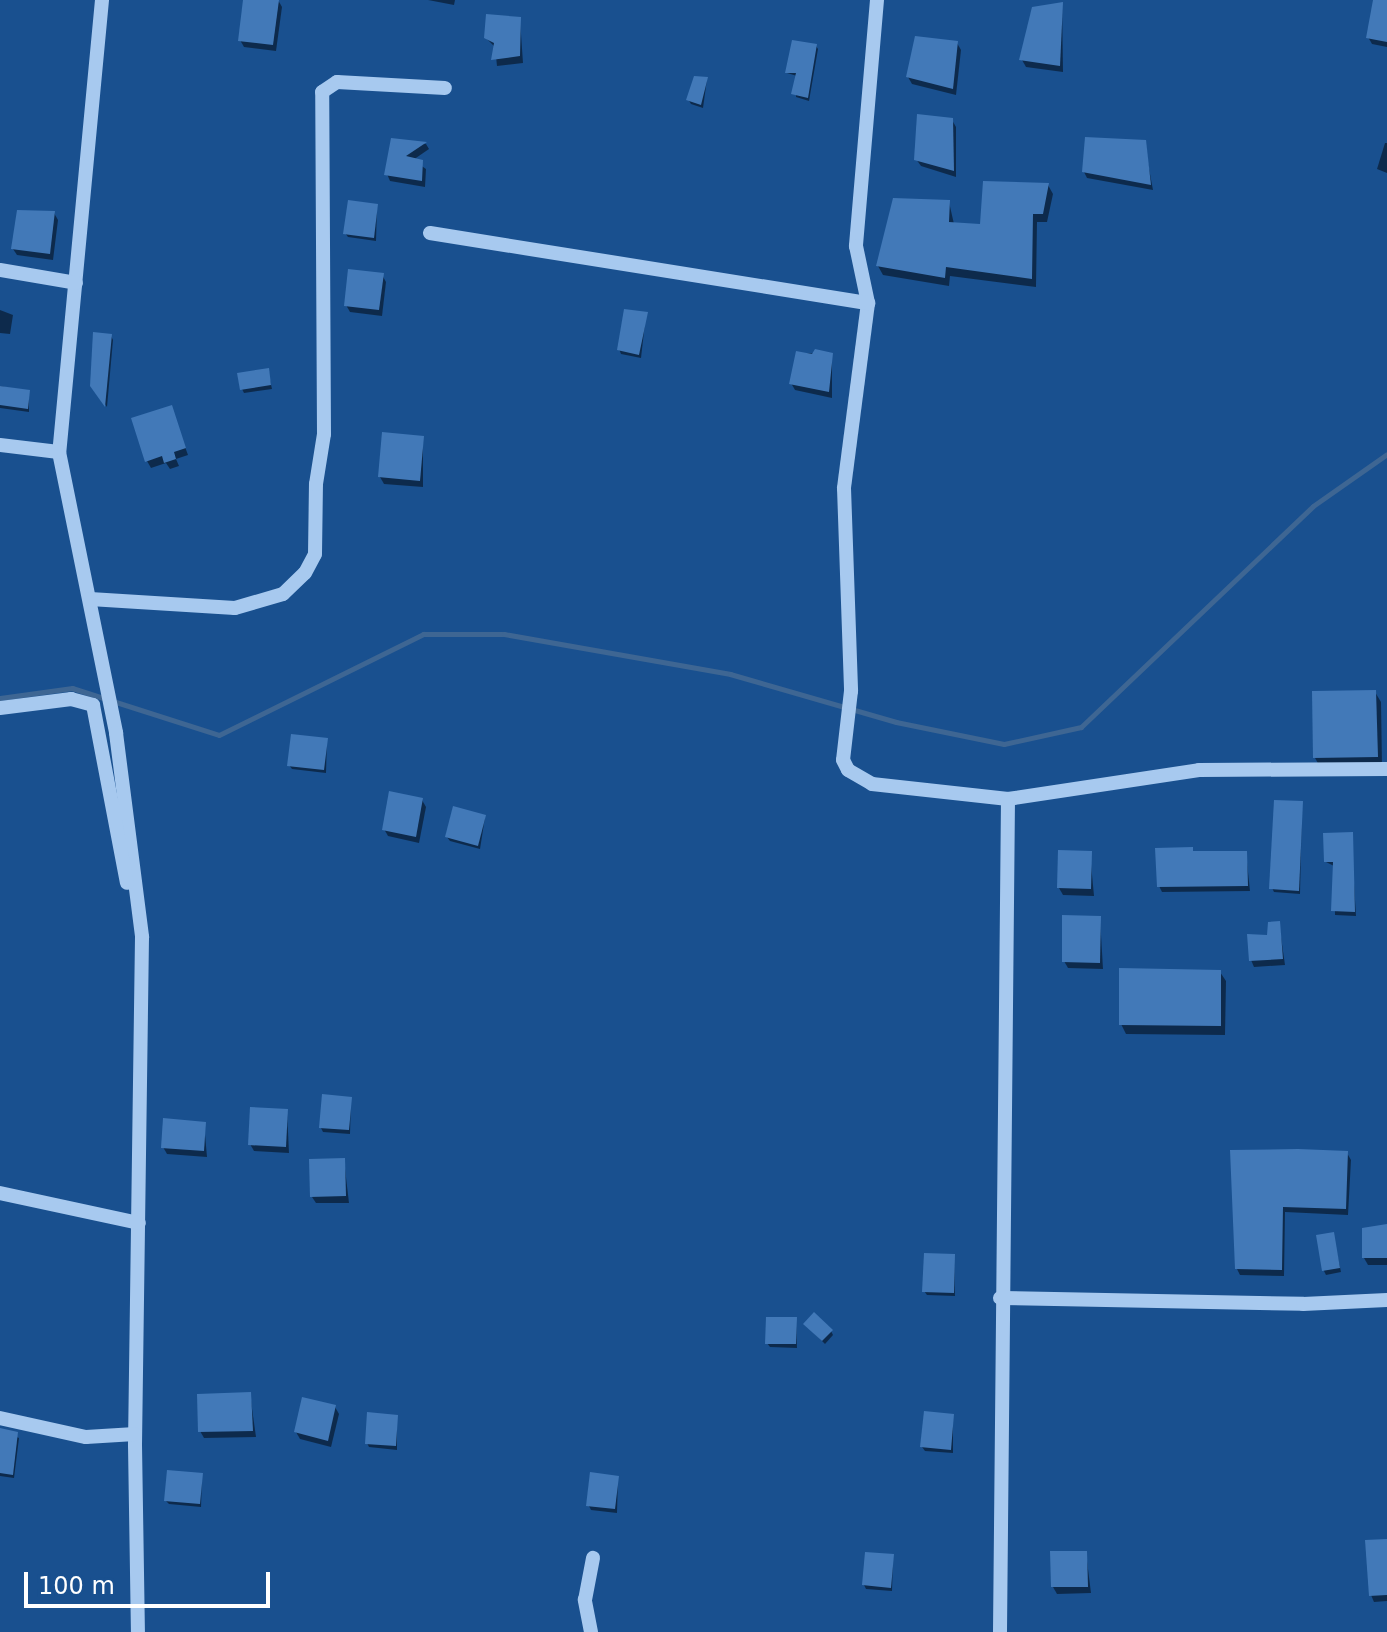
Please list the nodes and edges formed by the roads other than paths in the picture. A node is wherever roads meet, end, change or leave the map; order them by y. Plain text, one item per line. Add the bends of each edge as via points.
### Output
1 (102, 0) edge
2 (877, 0) edge
3 (445, 88) dead end
4 (430, 233) dead end
5 (0, 270) edge
6 (76, 283) junction
7 (868, 303) junction
8 (0, 445) edge
9 (59, 452) junction
10 (90, 599) junction
11 (0, 708) edge
12 (1387, 769) edge
13 (1008, 799) junction
14 (142, 937) junction
15 (0, 1193) edge
16 (139, 1223) junction
17 (1000, 1298) junction
18 (1387, 1300) edge
19 (0, 1418) edge
20 (135, 1434) junction
21 (593, 1558) dead end
22 (138, 1632) edge
23 (591, 1632) edge
24 (1000, 1632) edge

1 - 6 street
2 - 7 street via 856,246
3 - 10 street via 330,82 322,92 324,434 316,484 315,554 305,573 283,594 235,608
4 - 7 street
5 - 6 street
6 - 9 street
7 - 13 street via 844,488 851,691 843,760 858,778 872,784
8 - 9 street
9 - 10 street
10 - 14 street via 131,830
11 - 14 street via 71,699 93,705 131,906
12 - 13 street via 1199,770
13 - 17 street
14 - 16 street
15 - 16 street
16 - 20 street
17 - 18 street via 1303,1304
17 - 24 street
19 - 20 street via 86,1437
20 - 22 street
21 - 23 street via 585,1600

